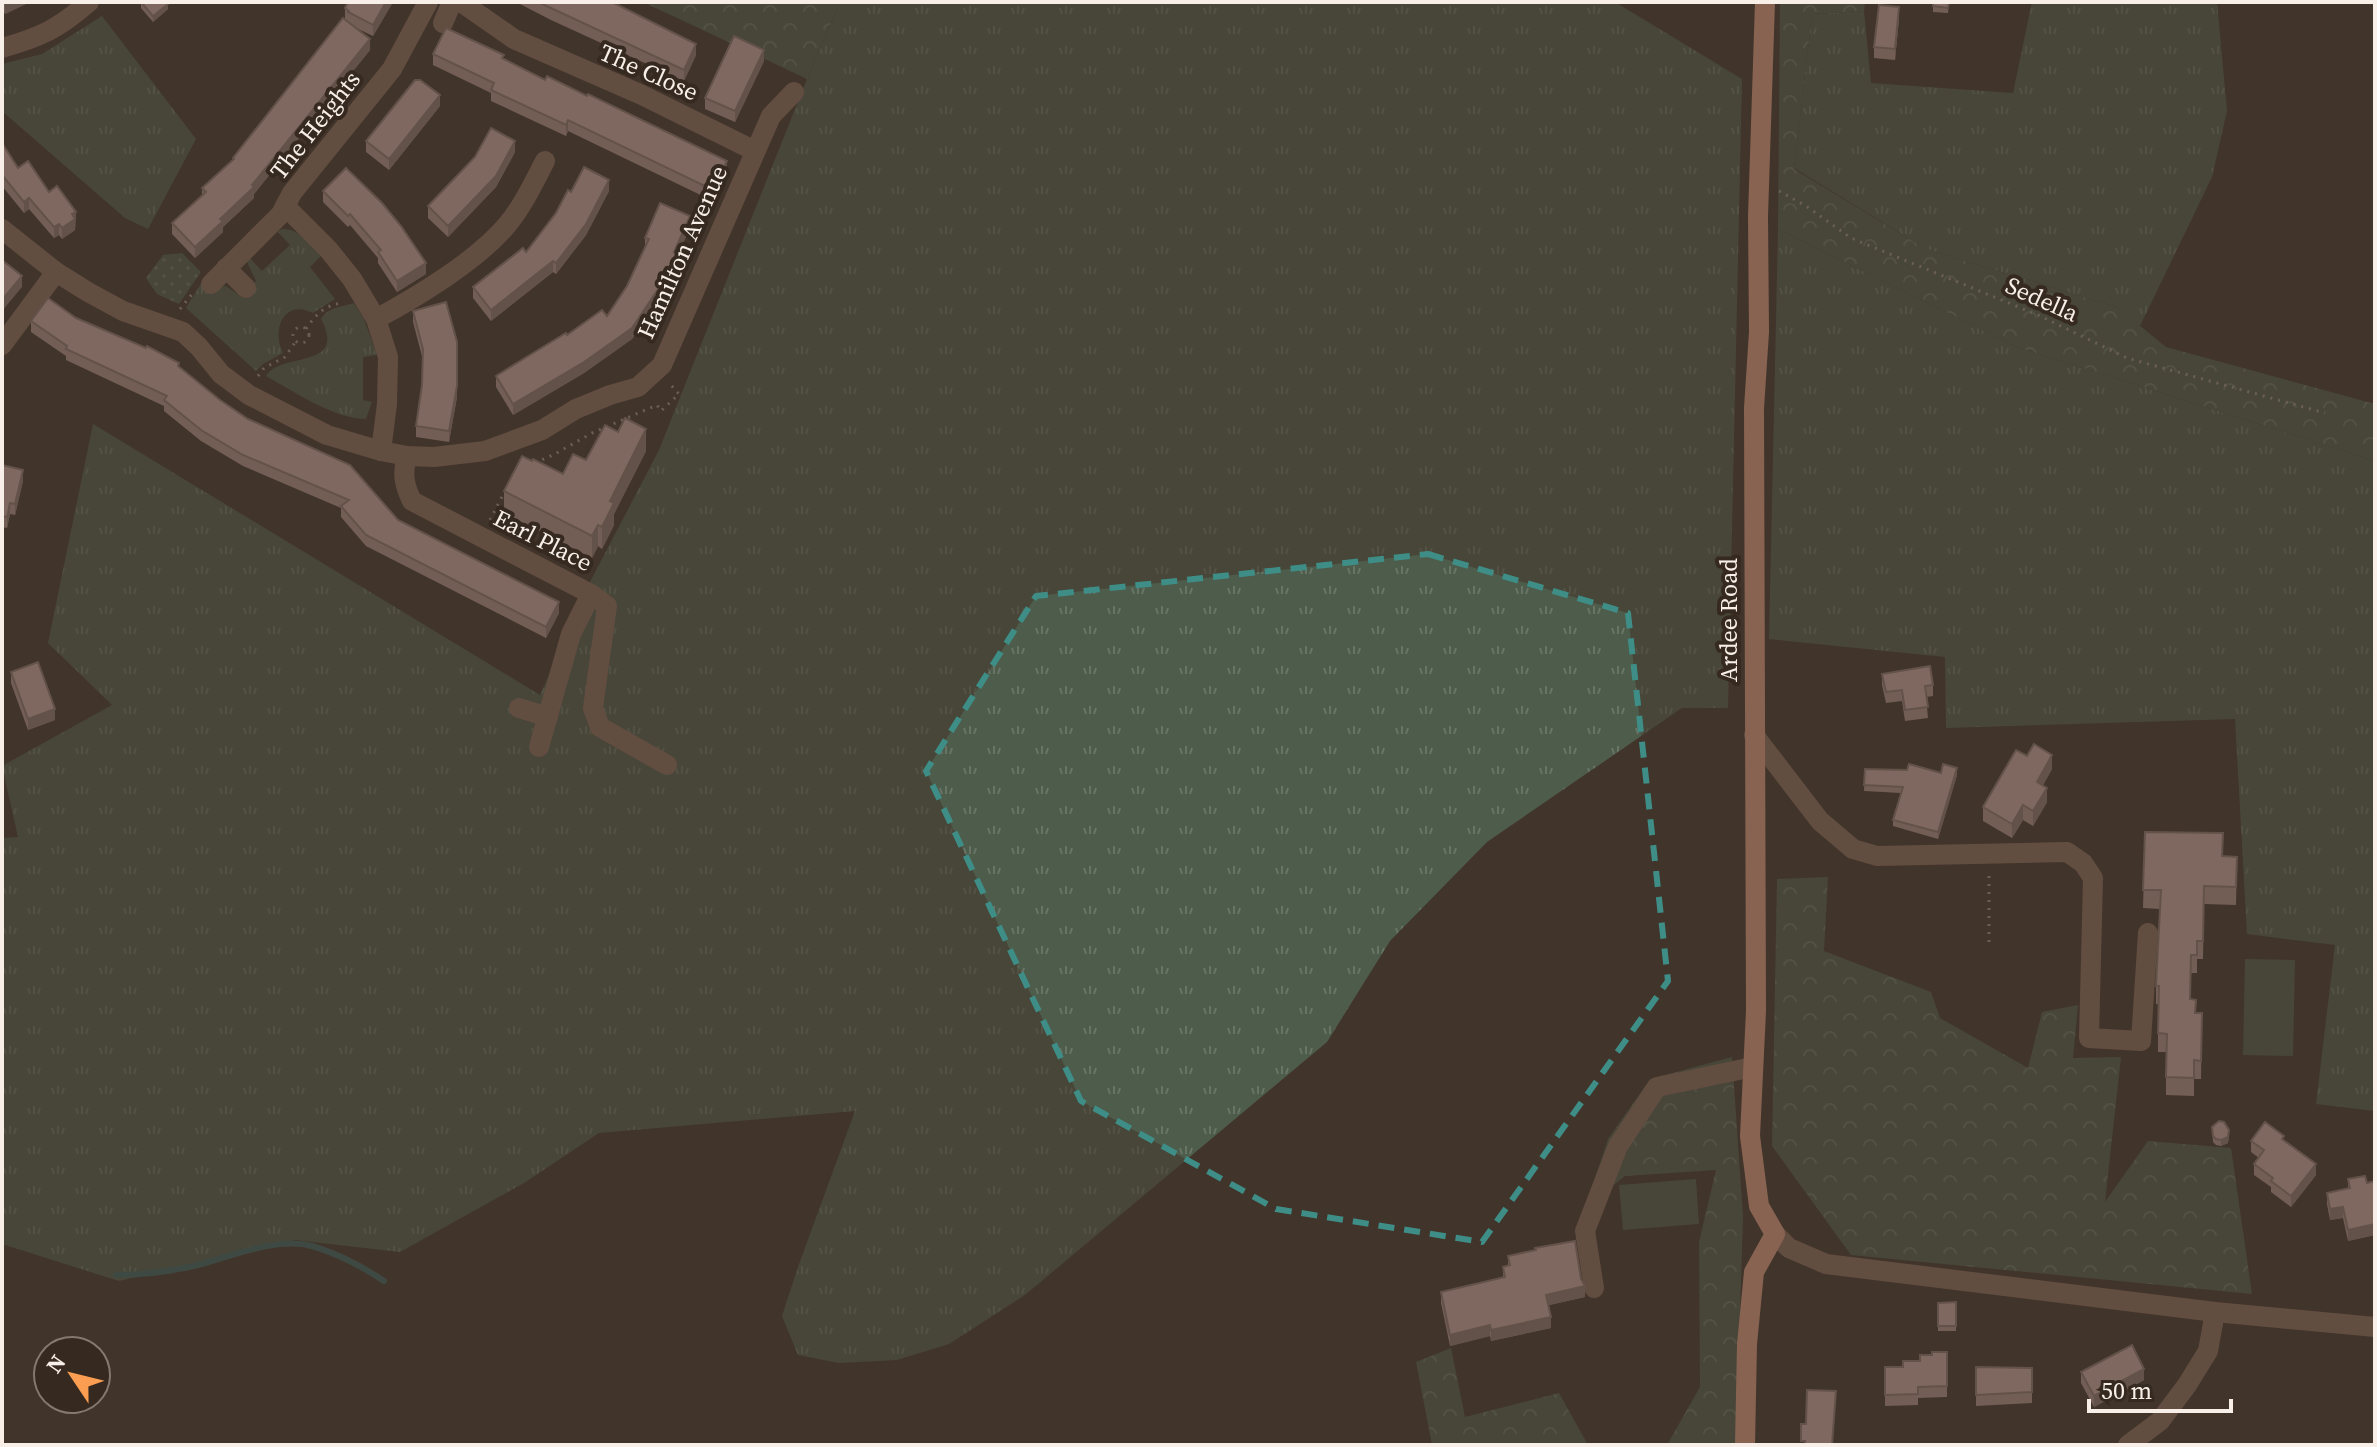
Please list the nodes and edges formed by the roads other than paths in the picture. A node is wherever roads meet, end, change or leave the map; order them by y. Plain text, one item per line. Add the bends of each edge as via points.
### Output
1 (89, 2) edge
2 (428, 2) edge
3 (452, 2) edge
4 (461, 2) edge
5 (1765, 2) edge
6 (443, 23) dead end
7 (2, 48) edge
8 (794, 92) dead end
9 (755, 151) junction
10 (545, 161) dead end
11 (285, 206) junction
12 (2, 229) edge
13 (226, 268) junction
14 (56, 272) junction
15 (211, 284) road end
16 (246, 288) dead end
17 (376, 319) junction
18 (2, 345) edge
19 (381, 451) junction
20 (407, 456) junction
21 (591, 594) junction
22 (519, 708) dead end
23 (548, 717) junction
24 (1754, 735) junction
25 (539, 747) dead end
26 (667, 765) dead end
27 (2148, 933) dead end
28 (1753, 1067) junction
29 (1775, 1234) junction
30 (1594, 1288) dead end
31 (2215, 1312) junction
32 (2375, 1327) edge
33 (1745, 1445) edge
34 (2128, 1445) edge

1 - 7 street via 38,38
2 - 11 street, The Heights via 392,69
3 - 6 street
4 - 9 street, The Close via 514,39
5 - 24 main road, Ardee Road via 1754,408
8 - 9 street via 771,116
9 - 20 street, Hamilton Avenue via 662,365 650,377 638,387 485,451
10 - 17 street via 509,223 493,240 415,299
11 - 13 street, The Heights
11 - 17 street via 328,249
12 - 14 street, Hamilton Avenue
13 - 15 street, The Heights
13 - 16 street
14 - 18 street
14 - 19 street, Hamilton Avenue via 123,311 183,332 221,374 249,395 327,435
17 - 19 street via 388,357
19 - 20 street, Hamilton Avenue
20 - 21 street, Earl Place via 404,484 412,501
21 - 23 street, Earl Place via 571,634
21 - 26 street via 607,606 593,708 600,727
22 - 23 street
23 - 25 street, Earl Place
24 - 27 street via 1820,821 1853,849 1877,856 2067,852 2083,863 2093,878 2089,1038 2141,1041
24 - 28 main road, Ardee Road
28 - 29 main road, Ardee Road via 1750,1136 1759,1206
28 - 30 street via 1657,1087 1618,1146 1585,1231
29 - 31 street via 1789,1248 1826,1264
29 - 33 main road via 1754,1272
31 - 32 street
31 - 34 street via 2208,1351 2187,1385 2160,1421

